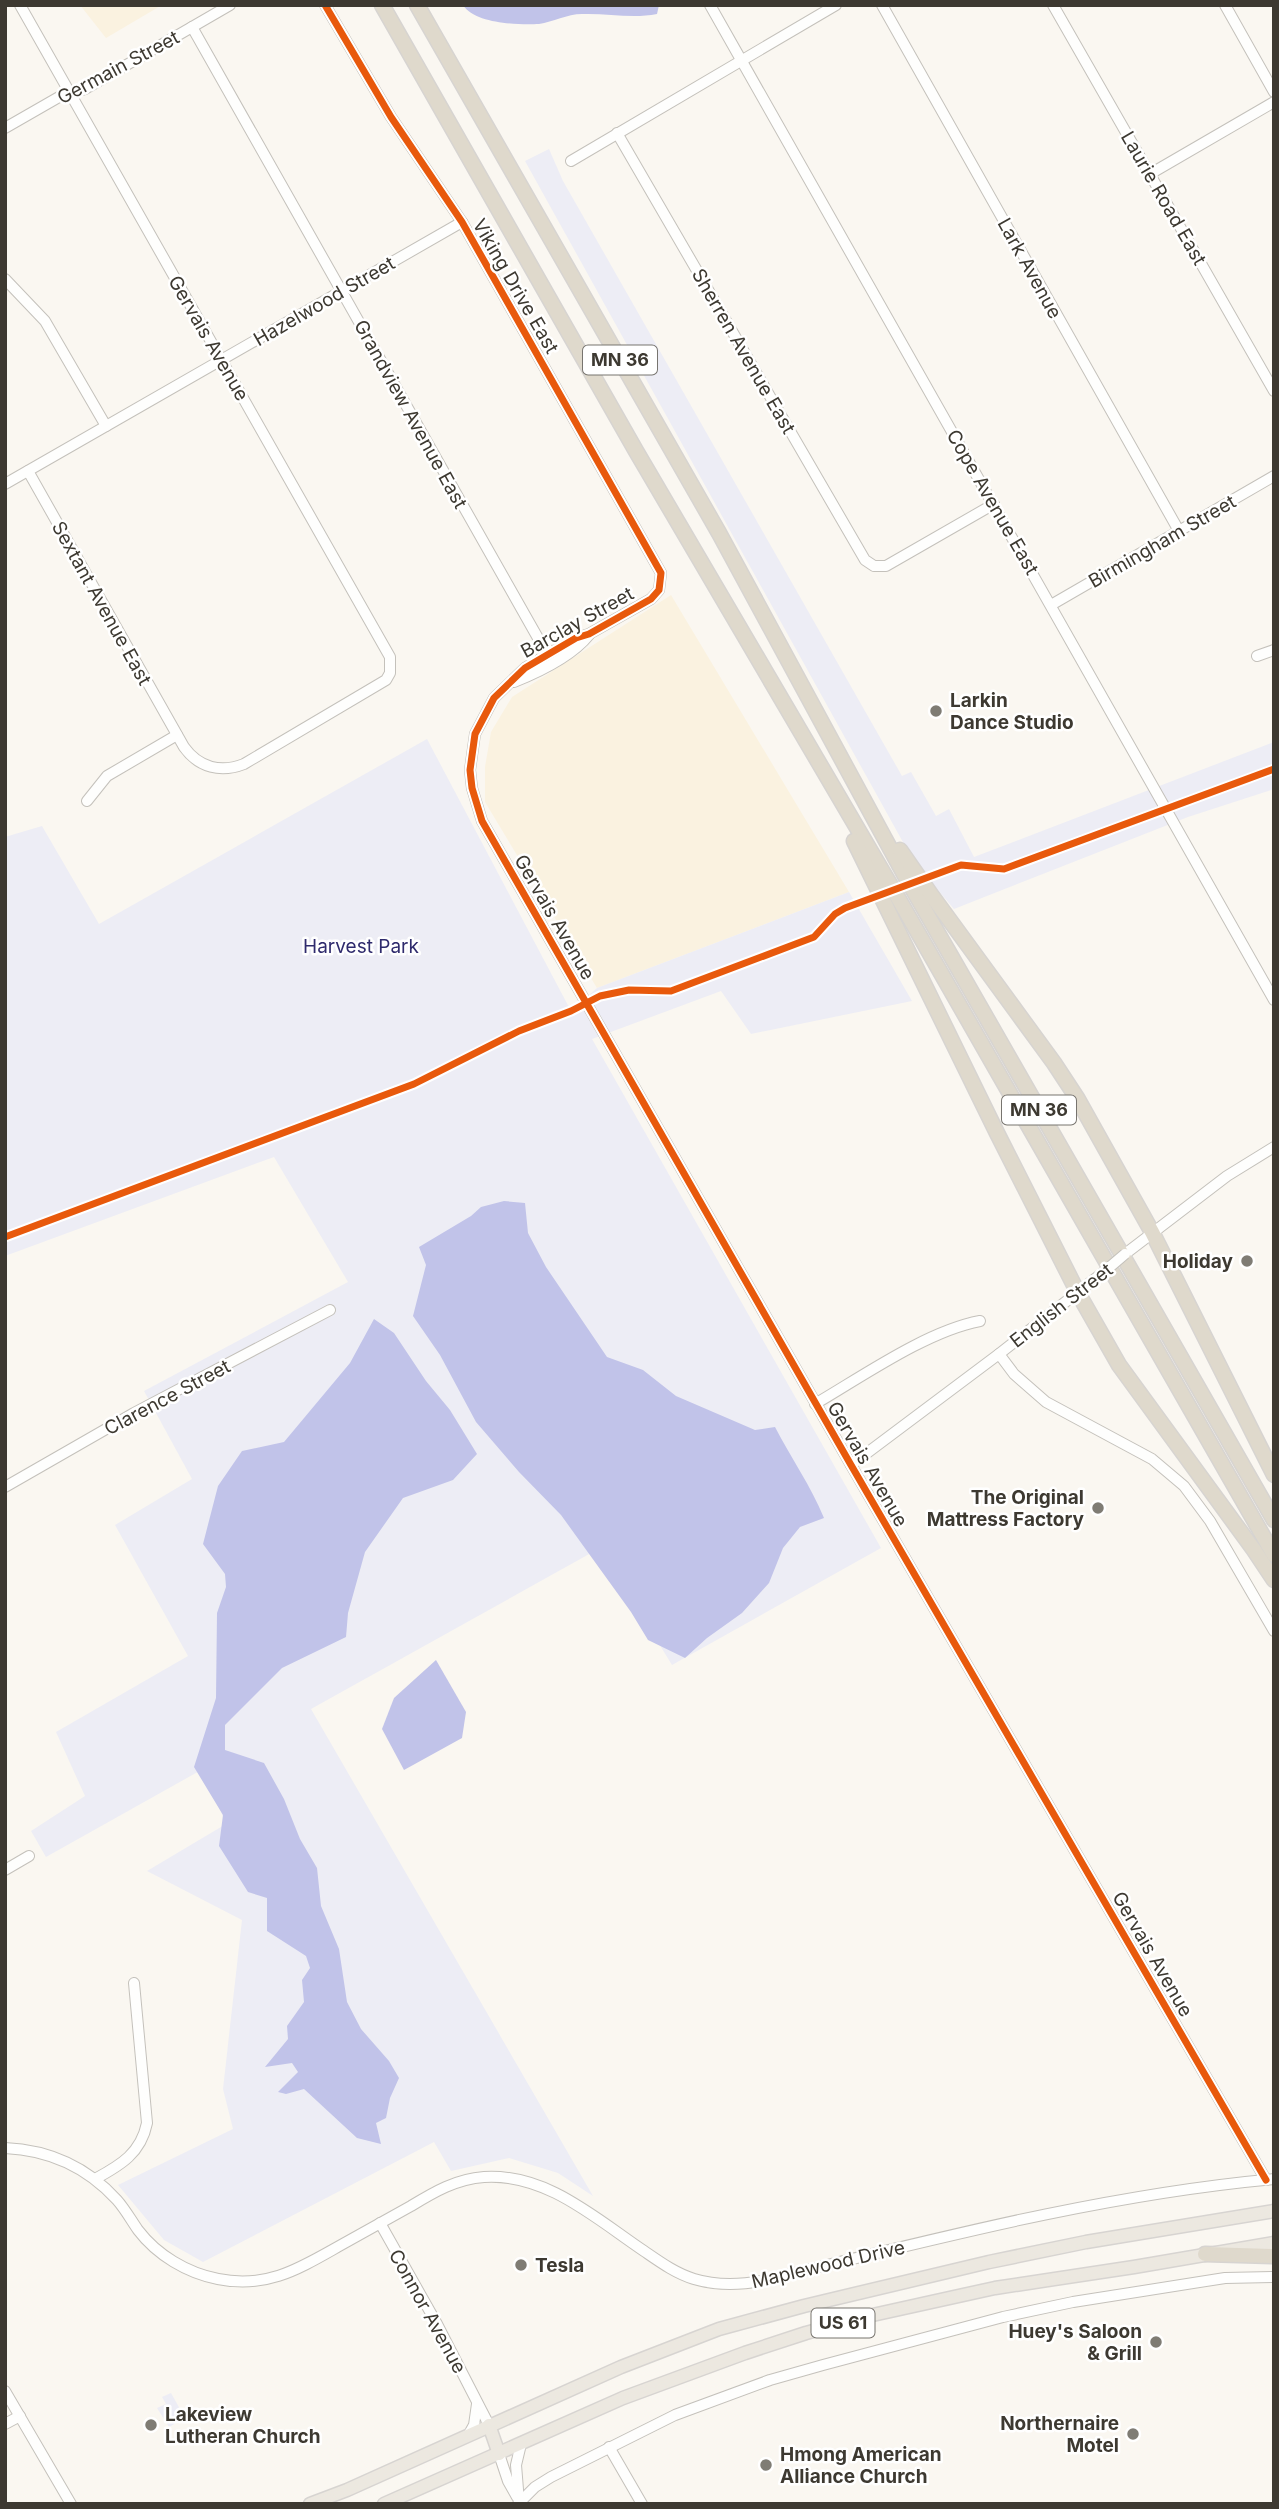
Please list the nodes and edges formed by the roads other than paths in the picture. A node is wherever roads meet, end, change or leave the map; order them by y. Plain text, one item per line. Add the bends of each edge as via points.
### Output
1 (20, 5) edge
2 (230, 5) edge
3 (326, 5) edge
4 (382, 5) edge
5 (417, 5) edge
6 (710, 5) edge
7 (836, 5) edge
8 (882, 5) edge
9 (1054, 5) edge
10 (1224, 5) edge
11 (192, 27) junction
12 (741, 60) junction
13 (70, 92) junction
14 (1274, 92) edge
15 (1274, 102) edge
16 (5, 128) edge
17 (617, 133) junction
18 (571, 161) dead end
19 (1150, 174) junction
20 (461, 222) junction
21 (5, 279) edge
22 (342, 290) junction
23 (222, 360) junction
24 (1274, 391) edge
25 (106, 426) junction
26 (28, 471) junction
27 (1274, 476) edge
28 (5, 484) edge
29 (993, 504) junction
30 (1179, 531) junction
31 (659, 590) joint
32 (1051, 606) junction
33 (589, 634) junction
34 (1274, 650) edge
35 (547, 654) junction
36 (1257, 656) dead end
37 (511, 683) junction
38 (818, 718) junction
39 (177, 735) junction
40 (472, 754) joint
41 (829, 782) junction
42 (87, 801) dead end
43 (1274, 1000) edge
44 (1274, 1147) edge
45 (1152, 1231) junction
46 (1078, 1293) junction
47 (330, 1310) dead end
48 (980, 1321) dead end
49 (999, 1354) junction
50 (815, 1404) junction
51 (851, 1465) junction
52 (1274, 1475) edge
53 (5, 1487) edge
54 (1274, 1520) edge
55 (1274, 1555) edge
56 (1274, 1580) edge
57 (1274, 1631) edge
58 (29, 1856) dead end
59 (5, 1870) edge
60 (134, 1983) dead end
61 (5, 2148) edge
62 (95, 2179) junction
63 (1270, 2179) edge
64 (1274, 2210) edge
65 (380, 2223) junction
66 (1274, 2243) edge
67 (1205, 2254) junction
68 (1274, 2256) edge
69 (1274, 2277) edge
70 (5, 2391) edge
71 (477, 2400) junction
72 (20, 2416) junction
73 (5, 2424) edge
74 (489, 2426) junction
75 (469, 2434) junction
76 (521, 2444) junction
77 (609, 2447) junction
78 (499, 2454) junction
79 (519, 2503) edge
80 (71, 2504) edge
81 (310, 2504) edge
82 (384, 2504) edge
83 (642, 2504) edge

1 - 13 street, Gervais Avenue
2 - 11 street, Germain Street
3 - 20 street, Viking Drive East via 391,117
4 - 41 highway, MN 36
5 - 38 highway, MN 36 via 712,522
6 - 12 street, Cope Avenue East
7 - 12 street
8 - 30 street, Lark Avenue
9 - 19 street, Laurie Road East
10 - 14 street
11 - 13 street, Germain Street via 85,89
11 - 22 street, Grandview Avenue East
12 - 17 street
12 - 29 street, Cope Avenue East
13 - 16 street, Germain Street
13 - 23 street, Gervais Avenue
15 - 19 street
17 - 18 street
17 - 29 street, Sherren Avenue East via 865,560 886,566
19 - 24 street, Laurie Road East
20 - 22 street, Hazelwood Street
20 - 31 street, Viking Drive East via 661,573
21 - 25 street via 45,321
22 - 23 street, Hazelwood Street
22 - 35 street, Grandview Avenue East
23 - 25 street, Hazelwood Street
23 - 39 street, Gervais Avenue via 390,657 390,673 379,687 234,768 202,764
25 - 26 street, Hazelwood Street
26 - 28 street, Hazelwood Street
26 - 39 street, Sextant Avenue East
27 - 30 street, Birmingham Street
29 - 32 street, Cope Avenue East
30 - 32 street, Birmingham Street
31 - 33 street, Barclay Street
32 - 43 street, Cope Avenue East
33 - 35 street, Barclay Street
33 - 37 street, Barclay Street via 581,645
34 - 36 street
35 - 37 street, Barclay Street
37 - 40 street, Barclay Street via 494,698 482,718
38 - 45 highway via 925,887 1054,1063
38 - 54 highway, MN 36
39 - 42 street via 107,776
40 - 50 street, Gervais Avenue via 472,788 482,821
41 - 46 highway via 860,855
41 - 55 highway, MN 36
44 - 45 street, English Street
45 - 46 street, English Street, bridge
45 - 52 highway
46 - 49 street, English Street
46 - 56 highway via 1132,1385
47 - 53 street, Clarence Street
48 - 50 street via 912,1348
49 - 51 street, English Street
49 - 57 street via 1046,1402 1152,1459 1184,1486 1210,1521
50 - 51 street, Gervais Avenue
51 - 63 street, Gervais Avenue
58 - 59 street
60 - 62 street via 147,2123 132,2155
61 - 62 street, Maplewood Drive via 60,2158
62 - 65 street, Maplewood Drive via 165,2256 197,2273 225,2280 261,2281 293,2272
63 - 65 street, Maplewood Drive via 1156,2192 744,2284 708,2282 677,2272 554,2192 520,2180 483,2177 445,2186
64 - 74 main road, US 61 via 989,2262 719,2329
65 - 71 street, Connor Avenue
66 - 67 main road, US 61
67 - 68 highway
67 - 76 main road, US 61 via 995,2288 856,2319 684,2375
69 - 77 street via 1225,2278 1003,2317 770,2380 675,2415
70 - 72 street
71 - 74 street, Connor Avenue
71 - 75 street
72 - 73 street
72 - 80 street
74 - 75 main road, US 61
74 - 78 main road, Connor Avenue
75 - 81 main road, US 61
76 - 78 main road, US 61
76 - 79 street via 516,2465
77 - 79 street via 551,2477
77 - 83 street
78 - 79 street
78 - 82 main road, US 61

